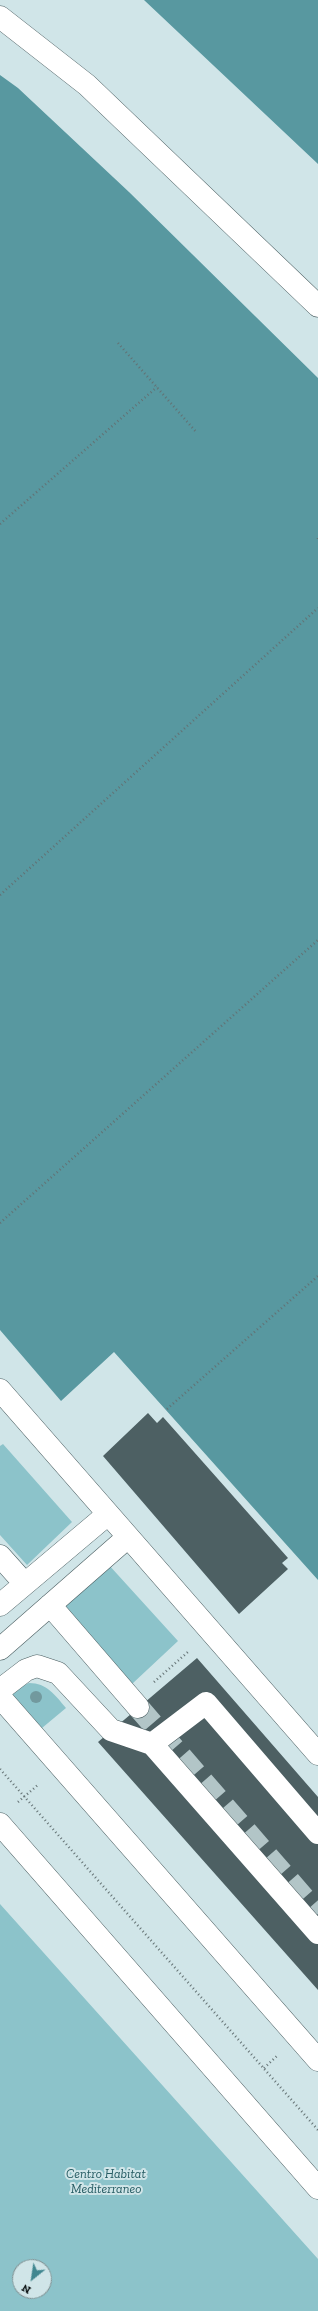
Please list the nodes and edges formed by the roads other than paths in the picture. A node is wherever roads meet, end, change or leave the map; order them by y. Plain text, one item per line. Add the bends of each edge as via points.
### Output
1 (0, 17) edge
2 (318, 306) edge
3 (0, 1390) edge
4 (108, 1514) junction
5 (128, 1537) junction
6 (0, 1556) edge
7 (25, 1584) junction
8 (0, 1605) edge
9 (50, 1605) junction
10 (0, 1649) edge
11 (0, 1690) edge
12 (0, 1697) edge
13 (135, 1704) tunnel mouth
14 (152, 1744) junction
15 (318, 1754) edge
16 (0, 1824) edge
17 (318, 1833) edge
18 (318, 1933) edge
19 (318, 2060) edge
20 (318, 2188) edge

1 - 2 lane via 87,85
3 - 4 lane
4 - 5 lane
4 - 7 lane
5 - 9 lane
5 - 15 lane
6 - 7 lane
7 - 8 lane
9 - 10 lane
9 - 13 lane
11 - 14 lane via 26,1670 37,1666 44,1668 58,1673 111,1730
12 - 19 lane
14 - 17 lane via 206,1703
14 - 18 lane
16 - 20 lane

